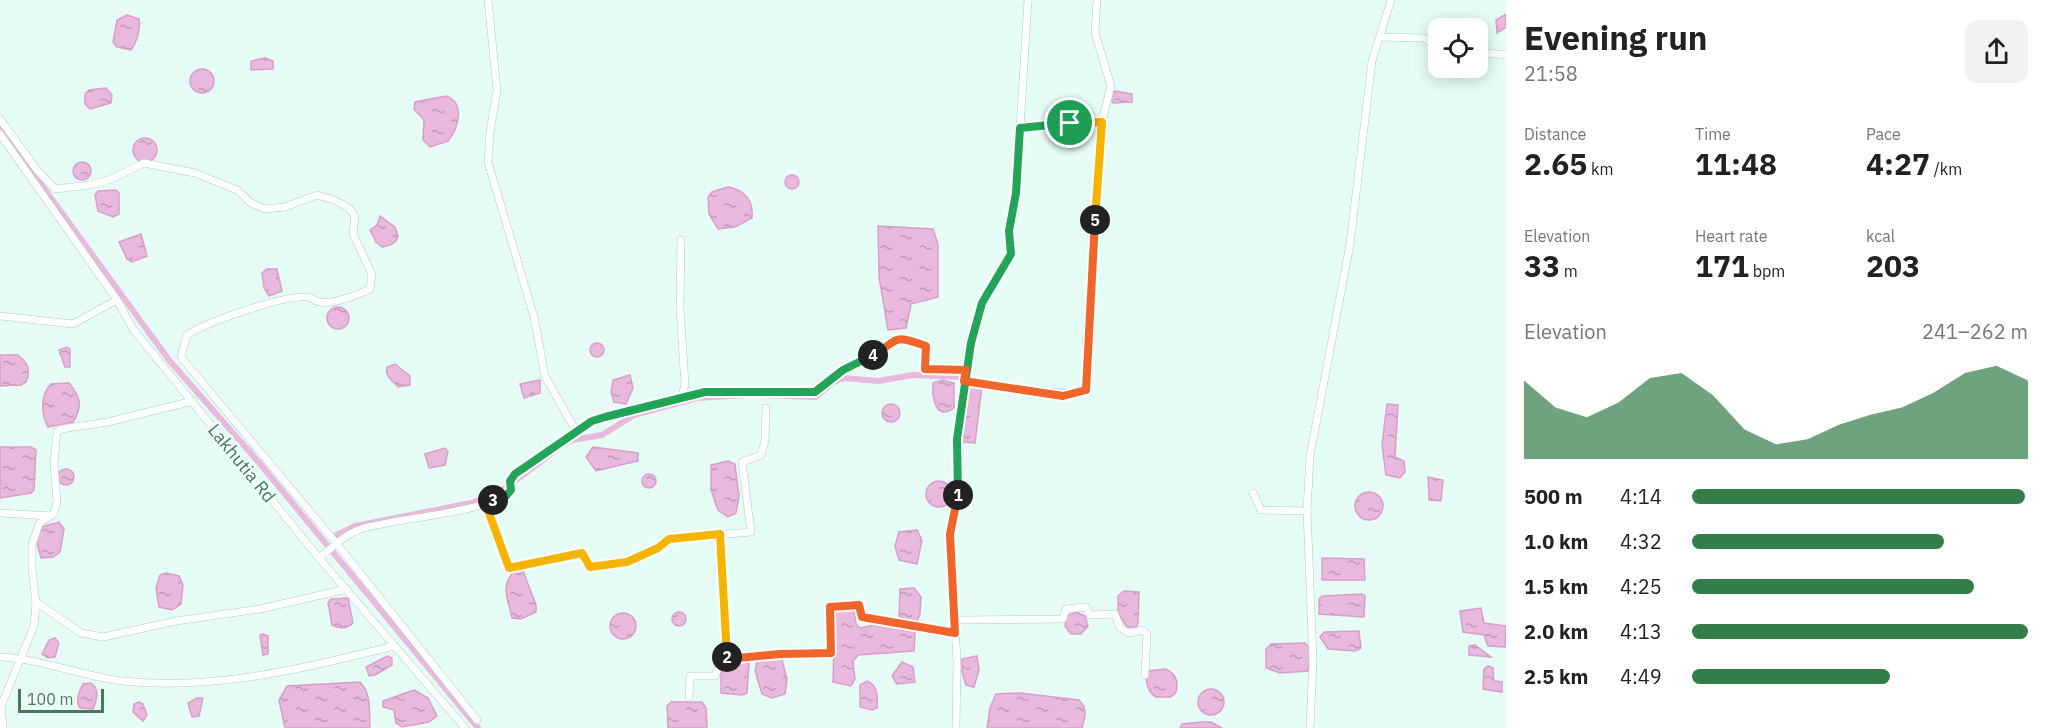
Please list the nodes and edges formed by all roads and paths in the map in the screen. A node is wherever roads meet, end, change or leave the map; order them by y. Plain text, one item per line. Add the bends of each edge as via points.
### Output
1 (488, 0) edge
2 (1028, 0) edge
3 (1097, 0) edge
4 (1390, 0) edge
5 (1380, 37) junction
6 (1428, 41) edge
7 (1488, 53) edge
8 (1506, 56) edge
9 (0, 119) edge
10 (1102, 122) junction
11 (1020, 128) junction
12 (0, 134) edge
13 (45, 178) junction
14 (35, 185) junction
15 (681, 240) dead end
16 (117, 300) junction
17 (0, 316) edge
18 (966, 370) junction
19 (964, 381) junction
20 (682, 397) junction
21 (193, 400) junction
22 (766, 408) dead end
23 (576, 431) junction
24 (1253, 493) dead end
25 (485, 502) junction
26 (1307, 511) junction
27 (0, 513) edge
28 (51, 516) junction
29 (720, 534) junction
30 (337, 544) junction
31 (319, 558) junction
32 (347, 589) junction
33 (36, 602) junction
34 (955, 620) junction
35 (955, 633) junction
36 (394, 645) junction
37 (0, 657) edge
38 (20, 658) junction
39 (727, 659) junction
40 (1145, 675) dead end
41 (689, 697) dead end
42 (477, 720) dead end
43 (3, 728) edge
44 (465, 728) edge
45 (956, 728) edge
46 (1310, 728) edge

1 - 23 street via 497,90 488,162 534,317 545,376
2 - 11 street
3 - 10 street via 1095,33 1111,86
4 - 5 street
5 - 6 street
5 - 26 street via 1372,61 1350,244 1310,456
7 - 8 street
9 - 13 street
10 - 11 street
10 - 19 street via 1086,390 1063,396
11 - 18 street via 1009,231 1011,254 982,303
12 - 14 street, Lakhutia Rd
13 - 14 street
13 - 30 street via 55,189 77,187 109,180 144,163 159,164 195,172 237,190 265,209 293,205 317,195 353,211 353,234 372,274 370,289 321,303 308,297 283,300 200,327 187,335 181,357
14 - 16 street, Lakhutia Rd
15 - 20 street via 685,384
16 - 17 street via 73,324
16 - 21 street, Lakhutia Rd via 133,329
18 - 19 street
18 - 20 street via 925,369 926,346 891,340 815,392 705,392
19 - 34 street via 957,439 958,498 950,534
20 - 23 street via 605,417
21 - 28 street via 57,432 57,502
21 - 31 street, Lakhutia Rd
22 - 29 street via 761,454 742,462 751,532
23 - 25 street via 515,474 505,497
24 - 26 street via 1261,510
25 - 29 street via 509,568 582,553 590,567 627,562 669,539
25 - 30 street via 360,529
26 - 46 street via 1313,660
27 - 28 street
28 - 33 street via 39,524 32,545
29 - 39 street
30 - 31 street
30 - 42 street
31 - 32 street, Lakhutia Rd
32 - 33 street via 103,637 81,633
32 - 36 street, Lakhutia Rd
33 - 38 street via 34,626
34 - 35 street
34 - 40 street via 1063,619 1066,609 1086,608 1090,615 1115,615 1120,628 1130,633 1143,630 1147,634
35 - 39 street via 862,617 859,605 830,607 831,653
35 - 45 street
36 - 38 street via 307,666 207,682 121,681
36 - 44 street, Lakhutia Rd
37 - 38 street
38 - 43 street via 1,706
39 - 41 street via 715,676 690,676

